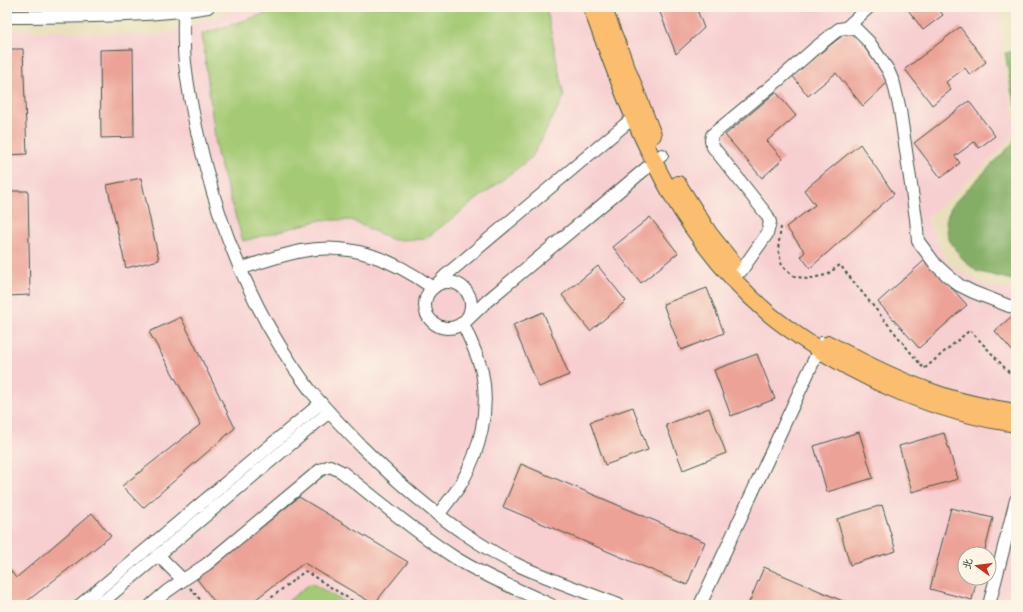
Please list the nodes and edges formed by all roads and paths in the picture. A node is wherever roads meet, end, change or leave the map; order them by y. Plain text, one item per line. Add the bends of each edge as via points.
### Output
1 (208, 7) edge
2 (591, 7) edge
3 (603, 7) edge
4 (869, 7) edge
5 (184, 9) edge
6 (7, 17) edge
7 (846, 28) junction
8 (638, 114) junction
9 (658, 159) junction
10 (767, 215) junction
11 (240, 270) junction
12 (741, 271) junction
13 (433, 288) junction
14 (1016, 307) edge
15 (463, 324) junction
16 (821, 345) junction
17 (1016, 380) edge
18 (325, 407) junction
19 (1016, 412) edge
20 (1016, 424) edge
21 (1016, 500) edge
22 (438, 515) junction
23 (158, 555) junction
24 (183, 580) junction
25 (80, 605) edge
26 (99, 605) edge
27 (151, 605) edge
28 (205, 605) edge
29 (262, 605) edge
30 (359, 605) edge
31 (551, 605) edge
32 (619, 605) edge
33 (700, 605) edge
34 (989, 605) edge

1 - 5 street
2 - 8 main road
3 - 8 main road
4 - 7 street
5 - 6 street via 131,15
5 - 11 street via 185,61 200,148
7 - 10 street via 839,29 820,44 712,135 712,147
7 - 14 street via 856,29 869,42 888,70 894,84 900,110 918,241 936,265 959,285
8 - 9 main road via 653,136
8 - 13 street
9 - 12 main road via 682,190 709,233
9 - 15 street via 487,301
9 - 16 main road via 672,196 706,248 720,264 767,312 790,330
10 - 12 street via 770,222 767,234
10 - 17 path via 781,227 778,249 782,266 794,276 807,279 826,275 840,264 924,368 970,330
11 - 13 street via 303,251 348,250 397,265
11 - 18 street via 270,328 302,378
12 - 16 main road via 756,288 808,330
13 - 15 street via 425,300 430,321 442,328 450,329
13 - 15 street via 439,284 453,282 466,290 472,304 468,318
15 - 22 street via 482,372 484,410 476,452 470,467 450,501
16 - 19 main road via 942,395
16 - 20 main road via 851,368 884,385 963,414
16 - 33 street
18 - 22 street via 376,461
18 - 23 street
18 - 25 street
21 - 34 street
22 - 32 street via 516,564
23 - 24 street
23 - 26 street
24 - 27 street
24 - 28 path
24 - 31 street via 207,564 320,470 330,466 342,472 455,558 493,579
29 - 30 path via 304,571

